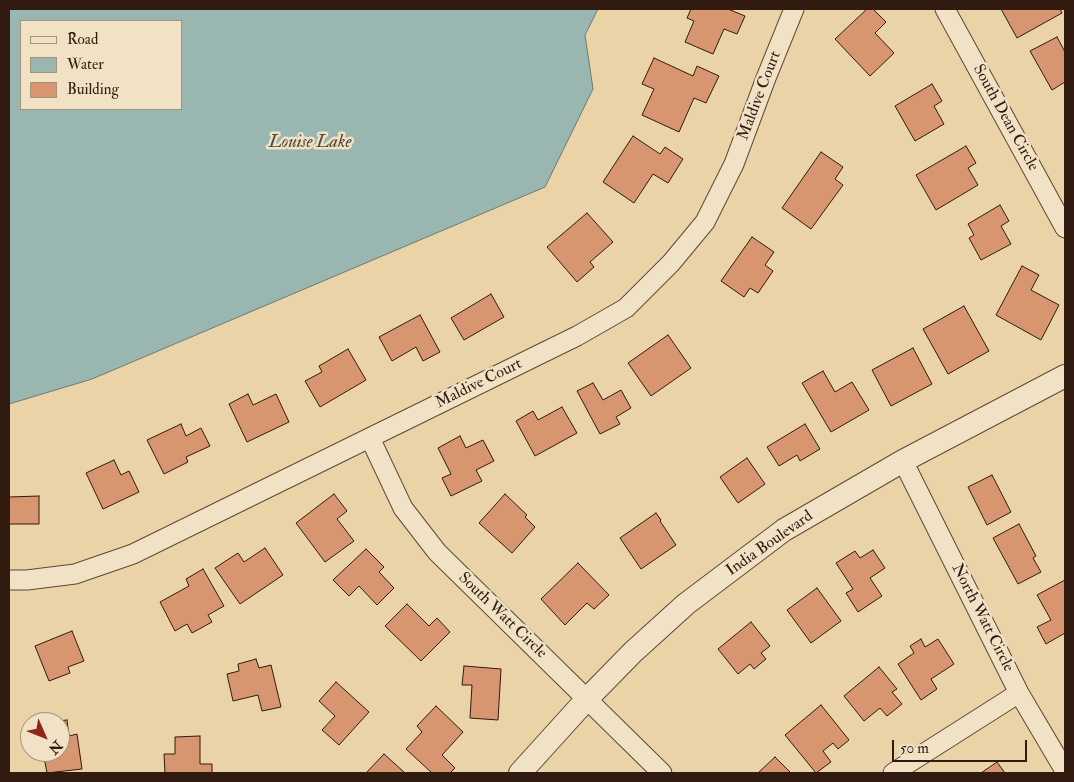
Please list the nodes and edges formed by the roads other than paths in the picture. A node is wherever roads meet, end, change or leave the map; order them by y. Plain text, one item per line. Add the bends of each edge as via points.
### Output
1 (794, 9) edge
2 (945, 9) edge
3 (1065, 228) edge
4 (1065, 376) edge
5 (370, 438) junction
6 (903, 461) junction
7 (9, 580) edge
8 (1020, 693) junction
9 (587, 699) junction
10 (1065, 771) edge
11 (520, 773) edge
12 (662, 773) edge
13 (893, 773) edge

1 - 5 street, Maldive Court via 734,164 705,222 671,263 626,308 577,336
2 - 3 street, South Dean Circle
4 - 6 street, India Boulevard
5 - 7 street, Maldive Court via 133,554 75,574
5 - 9 street, South Watt Circle via 402,508 437,552
6 - 8 street, North Watt Circle
6 - 9 street, India Boulevard via 784,530 716,581 686,604
8 - 10 street, North Watt Circle
8 - 13 street
9 - 11 street, India Boulevard
9 - 12 street, South Watt Circle

